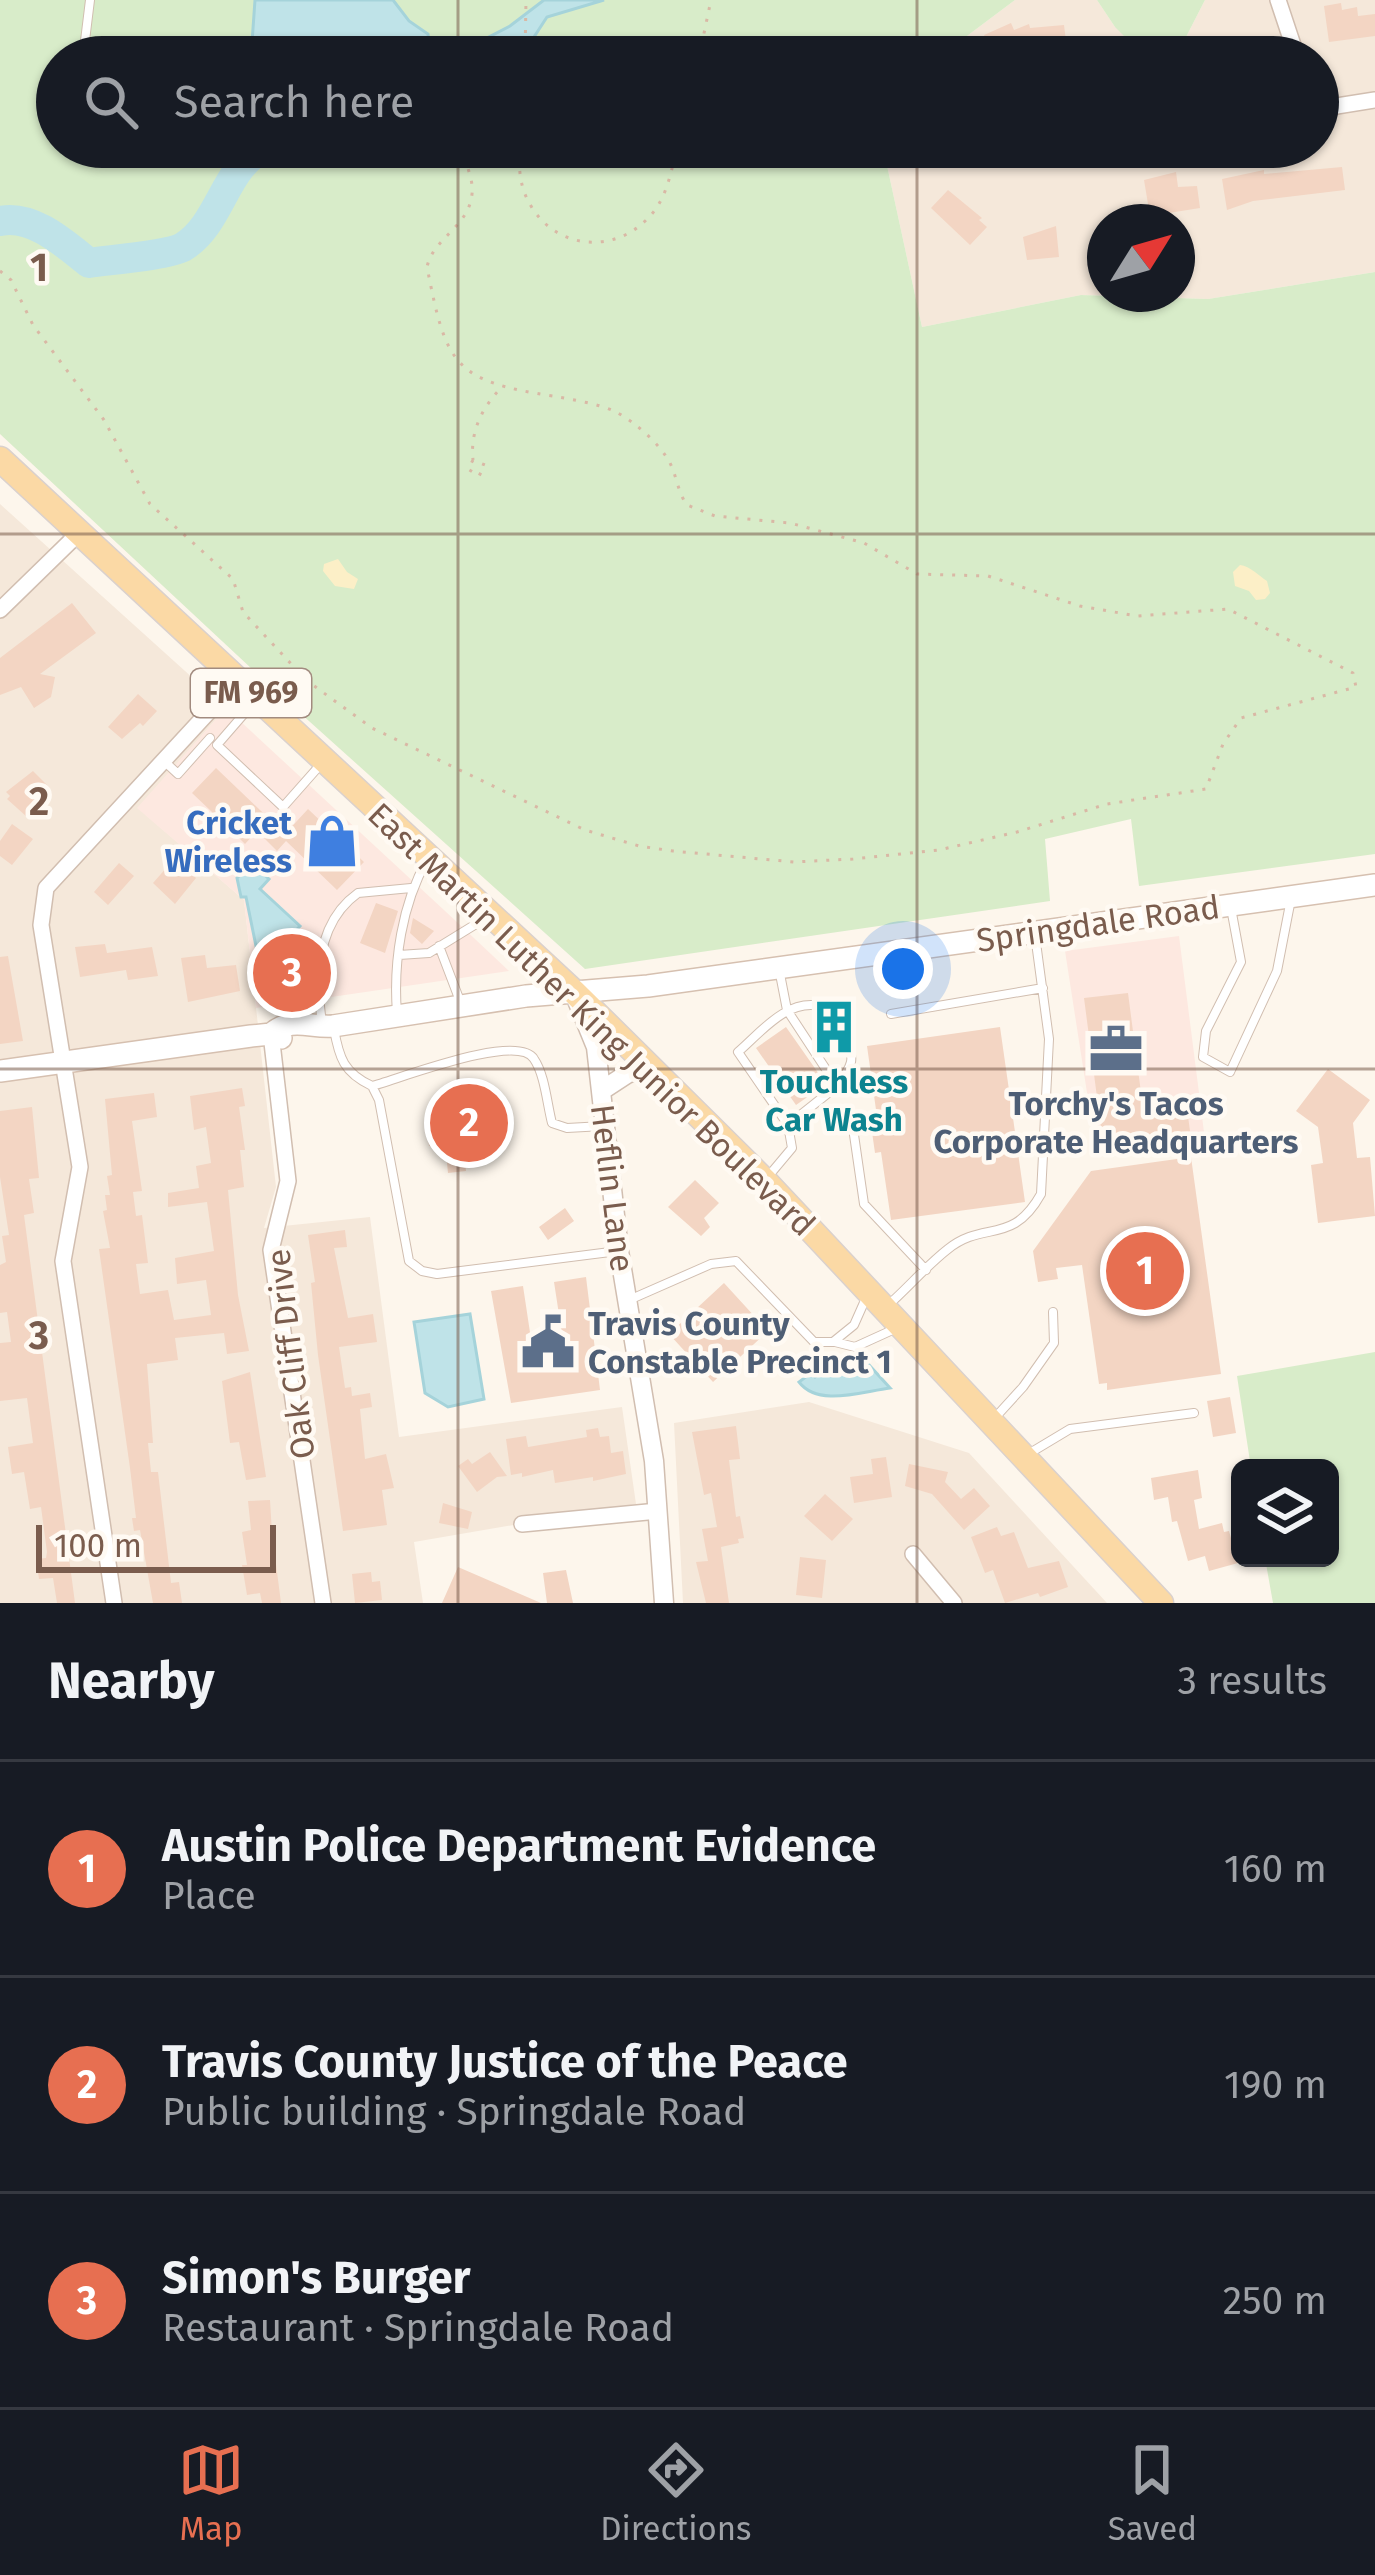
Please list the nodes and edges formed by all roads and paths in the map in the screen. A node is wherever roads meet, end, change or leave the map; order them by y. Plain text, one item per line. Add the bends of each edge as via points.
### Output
1 (90, 0) edge
2 (517, 0) edge
3 (711, 0) edge
4 (1277, 0) edge
5 (526, 2) edge
6 (86, 36) edge
7 (527, 36) edge
8 (703, 36) edge
9 (1290, 36) edge
10 (1375, 100) edge
11 (1339, 106) edge
12 (468, 168) edge
13 (520, 168) edge
14 (671, 168) edge
15 (0, 271) edge
16 (502, 388) junction
17 (0, 459) edge
18 (473, 460) dead end
19 (80, 532) junction
20 (0, 610) edge
21 (238, 680) junction
22 (257, 699) junction
23 (196, 726) junction
24 (213, 741) junction
25 (164, 761) junction
26 (324, 761) junction
27 (428, 859) junction
28 (1375, 885) edge
29 (411, 888) junction
30 (1291, 897) junction
31 (1231, 906) junction
32 (489, 916) junction
33 (1034, 932) junction
34 (440, 946) junction
35 (399, 955) junction
36 (780, 966) junction
37 (1043, 988) junction
38 (574, 992) junction
39 (462, 1006) junction
40 (787, 1010) junction
41 (891, 1015) dead end
42 (397, 1016) junction
43 (827, 1016) dead end
44 (326, 1026) junction
45 (271, 1034) junction
46 (843, 1038) dead end
47 (65, 1063) junction
48 (647, 1066) junction
49 (0, 1071) edge
50 (837, 1085) junction
51 (371, 1086) junction
52 (601, 1091) junction
53 (852, 1121) dead end
54 (788, 1125) junction
55 (605, 1126) junction
56 (764, 1180) junction
57 (620, 1251) junction
58 (926, 1270) junction
59 (628, 1300) junction
60 (886, 1309) junction
61 (1053, 1312) dead end
62 (833, 1342) junction
63 (1194, 1413) dead end
64 (992, 1422) junction
65 (1024, 1456) junction
66 (658, 1511) junction
67 (522, 1524) dead end
68 (913, 1555) dead end
69 (114, 1603) edge
70 (323, 1603) edge
71 (664, 1603) edge
72 (954, 1603) edge
73 (1161, 1603) edge

1 - 6 lane
2 - 5 path
3 - 8 path
4 - 9 street
5 - 7 path
10 - 11 street
12 - 16 path via 473,189 460,225 428,259 433,303 456,359
13 - 14 path via 538,218 567,240 596,243 614,241 653,214
15 - 16 path via 104,420 157,513 233,579 242,612 306,680 399,742 606,837 794,862 939,850 1107,804 1198,792 1241,718 1356,687 1353,673 1228,609 1137,616 1080,606 988,576 917,574 864,543 790,523 699,511 682,499 664,453 616,412
16 - 18 path via 473,434
17 - 19 main road, East Martin Luther King Junior Boulevard / FM 969
19 - 20 street
19 - 21 main road, East Martin Luther King Junior Boulevard / FM 969
21 - 22 main road, East Martin Luther King Junior Boulevard / FM 969
21 - 23 street
22 - 24 lane
22 - 26 main road, East Martin Luther King Junior Boulevard / FM 969
23 - 24 lane
23 - 25 street
24 - 25 lane via 178,774
24 - 26 lane via 284,807
25 - 47 street via 46,888 41,925
26 - 27 main road, East Martin Luther King Junior Boulevard / FM 969
27 - 29 lane
27 - 32 main road, East Martin Luther King Junior Boulevard / FM 969
28 - 30 main road, Springdale Road
29 - 35 lane
29 - 44 lane via 358,892 333,922 317,963
30 - 31 main road, Springdale Road
30 - 31 lane via 1277,971 1231,1072 1203,1057 1206,1031 1241,962
31 - 33 main road, Springdale Road
32 - 34 lane
32 - 38 main road, East Martin Luther King Junior Boulevard / FM 969
33 - 36 main road, Springdale Road
33 - 37 lane
34 - 35 lane
34 - 39 lane
35 - 42 lane
36 - 38 main road, Springdale Road
36 - 40 lane
37 - 41 lane
37 - 58 lane via 1049,1039 1041,1194 1013,1227 951,1246
38 - 39 main road, Springdale Road
38 - 48 main road, East Martin Luther King Junior Boulevard / FM 969
38 - 52 street, Heflin Lane via 596,1047
39 - 42 main road, Springdale Road
40 - 43 lane via 804,1002
40 - 50 lane
40 - 54 lane via 738,1052
42 - 44 main road, Springdale Road
44 - 45 main road, Springdale Road via 284,1039
44 - 51 lane via 347,1072
45 - 47 main road, Springdale Road
45 - 70 street, Oak Cliff Drive via 288,1181 271,1250
46 - 50 lane via 852,1065
47 - 49 main road, Springdale Road
47 - 69 street via 80,1167 63,1261
48 - 52 street
48 - 56 main road, East Martin Luther King Junior Boulevard / FM 969
50 - 54 lane
51 - 55 lane via 446,1062 526,1051 553,1123
51 - 57 lane via 409,1261 422,1271
52 - 55 street, Heflin Lane
53 - 58 lane via 864,1204
54 - 56 lane via 792,1148
55 - 57 street, Heflin Lane
56 - 60 main road, East Martin Luther King Junior Boulevard / FM 969
57 - 59 street, Heflin Lane
58 - 60 lane
59 - 62 lane via 736,1261 814,1342
59 - 66 street, Heflin Lane
60 - 62 lane
60 - 62 lane via 856,1347
60 - 64 main road, East Martin Luther King Junior Boulevard / FM 969
61 - 64 lane via 1054,1343
63 - 65 lane via 1070,1429
64 - 65 main road, East Martin Luther King Junior Boulevard / FM 969
65 - 73 main road, East Martin Luther King Junior Boulevard / FM 969
66 - 67 street
66 - 71 street, Heflin Lane
68 - 72 street

